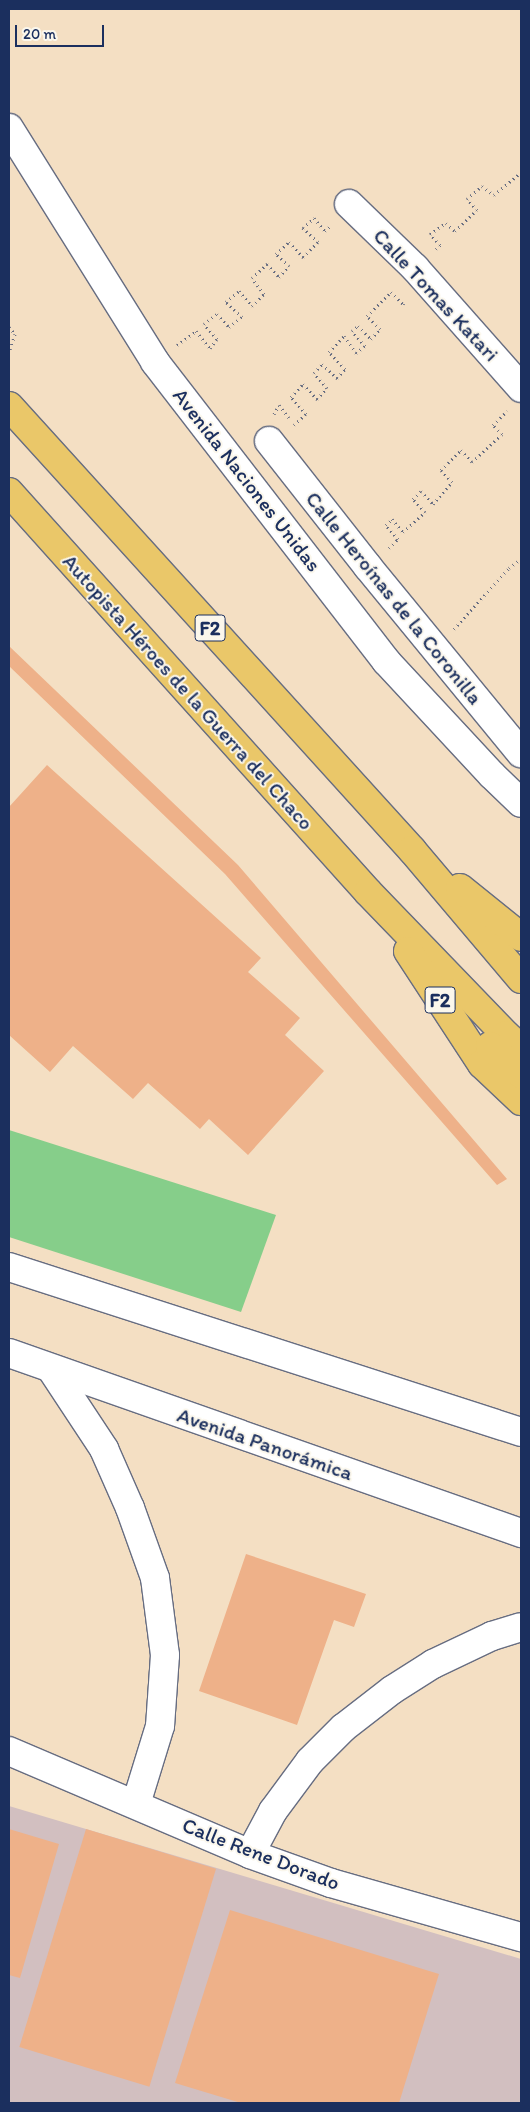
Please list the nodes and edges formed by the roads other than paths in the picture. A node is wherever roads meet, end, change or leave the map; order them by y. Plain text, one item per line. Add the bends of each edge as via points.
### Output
1 (9, 128) edge
2 (349, 204) road end
3 (518, 396) edge
4 (9, 406) edge
5 (269, 441) road end
6 (9, 492) edge
7 (521, 753) edge
8 (521, 803) edge
9 (412, 850) junction
10 (368, 892) junction
11 (521, 920) edge
12 (521, 937) edge
13 (521, 958) edge
14 (521, 979) edge
15 (521, 1028) edge
16 (521, 1048) edge
17 (521, 1074) edge
18 (521, 1101) edge
19 (9, 1266) edge
20 (9, 1353) edge
21 (52, 1370) junction
22 (521, 1432) edge
23 (521, 1533) edge
24 (521, 1626) edge
25 (9, 1750) edge
26 (136, 1804) junction
27 (250, 1854) junction
28 (521, 1937) edge

1 - 8 street, Avenida Naciones Unidas via 155,362 386,661
2 - 3 street, Calle Tomas Katari via 415,268
4 - 9 highway, F2
5 - 7 street, Calle Heroínas de la Coronilla
6 - 10 highway, Autopista Héroes de la Guerra del Chaco / F2
9 - 11 highway, F2
9 - 12 highway, F2
9 - 13 highway, F2
9 - 14 highway, F2
10 - 15 highway, Autopista Héroes de la Guerra del Chaco / F2
10 - 16 highway, Autopista Héroes de la Guerra del Chaco / F2
10 - 17 highway, Autopista Héroes de la Guerra del Chaco / F2 via 491,1048
10 - 18 highway, Autopista Héroes de la Guerra del Chaco / F2 via 482,1064
19 - 22 street
20 - 21 street, Avenida Panorámica
21 - 23 street, Avenida Panorámica
21 - 26 street via 104,1449 155,1578 165,1655 161,1717
24 - 27 street via 433,1664 392,1690 343,1728 310,1761 273,1811
25 - 26 street, Calle Rene Dorado
26 - 27 street, Calle Rene Dorado
27 - 28 street, Calle Rene Dorado via 331,1883

